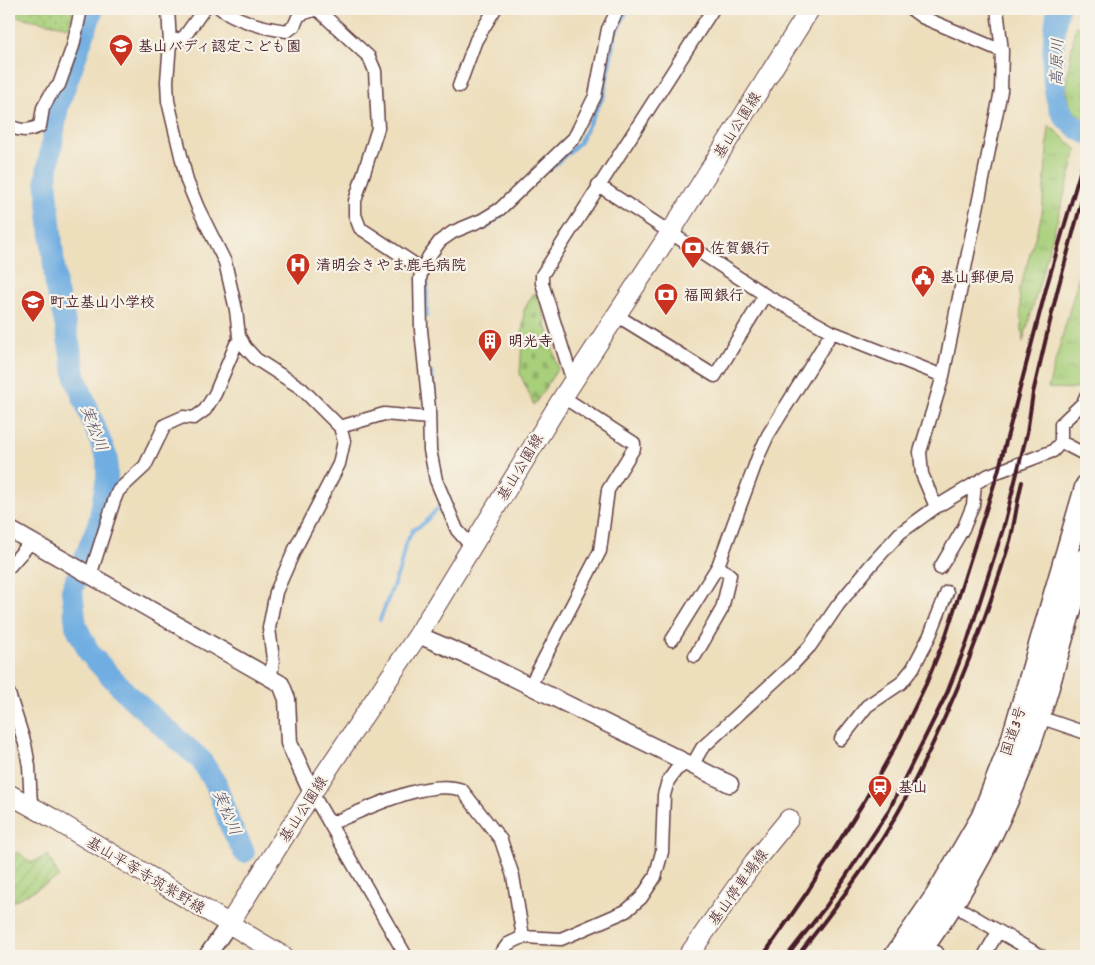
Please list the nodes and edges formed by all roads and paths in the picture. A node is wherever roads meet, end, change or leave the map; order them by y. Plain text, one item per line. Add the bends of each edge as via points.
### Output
1 (81, 9) edge
2 (168, 9) edge
3 (204, 9) edge
4 (221, 9) edge
5 (317, 9) edge
6 (495, 9) edge
7 (618, 9) edge
8 (713, 9) edge
9 (810, 9) edge
10 (911, 9) edge
11 (997, 9) edge
12 (170, 43) junction
13 (1002, 51) junction
14 (459, 86) dead end
15 (9, 125) edge
16 (598, 185) junction
17 (670, 233) junction
18 (422, 269) junction
19 (765, 295) junction
20 (616, 315) junction
21 (832, 332) junction
22 (242, 341) junction
23 (943, 376) junction
24 (568, 390) junction
25 (1086, 396) edge
26 (429, 418) junction
27 (340, 427) junction
28 (1061, 442) junction
29 (1086, 455) edge
30 (975, 483) junction
31 (1086, 486) edge
32 (936, 507) junction
33 (9, 529) edge
34 (31, 542) junction
35 (472, 547) junction
36 (1086, 558) edge
37 (718, 566) junction
38 (9, 567) edge
39 (940, 568) dead end
40 (90, 576) junction
41 (947, 592) dead end
42 (418, 635) junction
43 (672, 640) dead end
44 (695, 656) dead end
45 (271, 677) junction
46 (530, 686) junction
47 (9, 694) edge
48 (1039, 717) junction
49 (1086, 733) edge
50 (841, 740) dead end
51 (690, 763) junction
52 (1022, 767) junction
53 (730, 784) dead end
54 (312, 793) junction
55 (9, 794) edge
56 (31, 806) junction
57 (982, 817) junction
58 (789, 819) dead end
59 (329, 822) junction
60 (964, 911) junction
61 (229, 924) junction
62 (998, 932) junction
63 (523, 936) junction
64 (936, 955) edge
65 (207, 956) edge
66 (283, 956) edge
67 (406, 956) edge
68 (499, 956) edge
69 (688, 956) edge
70 (882, 956) edge
71 (895, 956) edge
72 (916, 956) edge
73 (984, 956) edge
74 (1041, 956) edge

1 - 15 street via 73,46 59,85 43,108 40,126 27,131
2 - 12 street
3 - 12 street via 184,37
4 - 5 street via 252,24 287,30 294,26 299,15
5 - 18 street via 369,57 375,71 378,128 356,201 355,215 360,228
6 - 14 street via 476,40
7 - 18 street via 608,29 595,96 574,138 500,209 440,241
8 - 16 street
9 - 17 main road, 基山公園線
10 - 13 street via 922,17
11 - 13 street
12 - 22 street via 168,101 187,181 225,262
13 - 23 street via 1001,91
16 - 17 street
16 - 24 street via 542,275
17 - 19 street
17 - 20 main road, 基山公園線
18 - 26 street via 421,330
19 - 20 street via 715,376
19 - 21 street
20 - 24 main road, 基山公園線
21 - 23 street
21 - 37 street via 768,436
22 - 27 street via 256,358 301,388
22 - 40 street via 236,344 205,410 194,418 183,417 165,425 145,466 118,491
23 - 32 street via 920,452 922,474
24 - 35 main road, 基山公園線
24 - 46 street via 634,443 634,448 608,490 600,551
25 - 28 street via 1061,424
26 - 27 street via 384,414
26 - 35 street via 430,450 436,480 457,530
27 - 45 street via 344,441 339,464 276,592 269,628 273,659
28 - 29 street
28 - 30 street via 1053,451
30 - 32 street
30 - 39 street via 973,505 964,527
31 - 57 highway, 国道3号 via 1011,743
32 - 51 street via 900,533 838,605 810,646
33 - 34 street
34 - 38 street
34 - 40 street
35 - 42 main road, 基山公園線
36 - 48 highway, 国道3号
37 - 43 street
37 - 44 street via 730,575 722,609
40 - 45 street
41 - 50 street via 913,668 901,683 867,706
42 - 46 street
42 - 54 main road, 基山公園線
45 - 54 street via 281,684 287,699 289,743
46 - 51 street
47 - 56 street via 25,744
48 - 49 street
48 - 52 highway, 国道3号
51 - 53 street
51 - 63 street via 676,770 668,781 664,795 662,852 655,877 641,898 626,911 561,939
52 - 60 highway via 1013,814
52 - 72 highway, 国道3号 via 976,863
54 - 59 street
54 - 61 main road, 基山公園線
55 - 56 main road, 基山平等寺筑紫野線
56 - 61 main road, 基山平等寺筑紫野線
57 - 70 highway via 956,838 916,910
57 - 71 highway, 国道3号 via 936,896
58 - 69 main road, 基山停車場線 via 754,862
59 - 63 street via 426,788 462,790 501,840 513,876
59 - 67 street
60 - 62 street
60 - 64 highway
61 - 65 street
61 - 66 main road, 基山平等寺筑紫野線
62 - 73 street
62 - 74 street
63 - 68 street via 508,944

